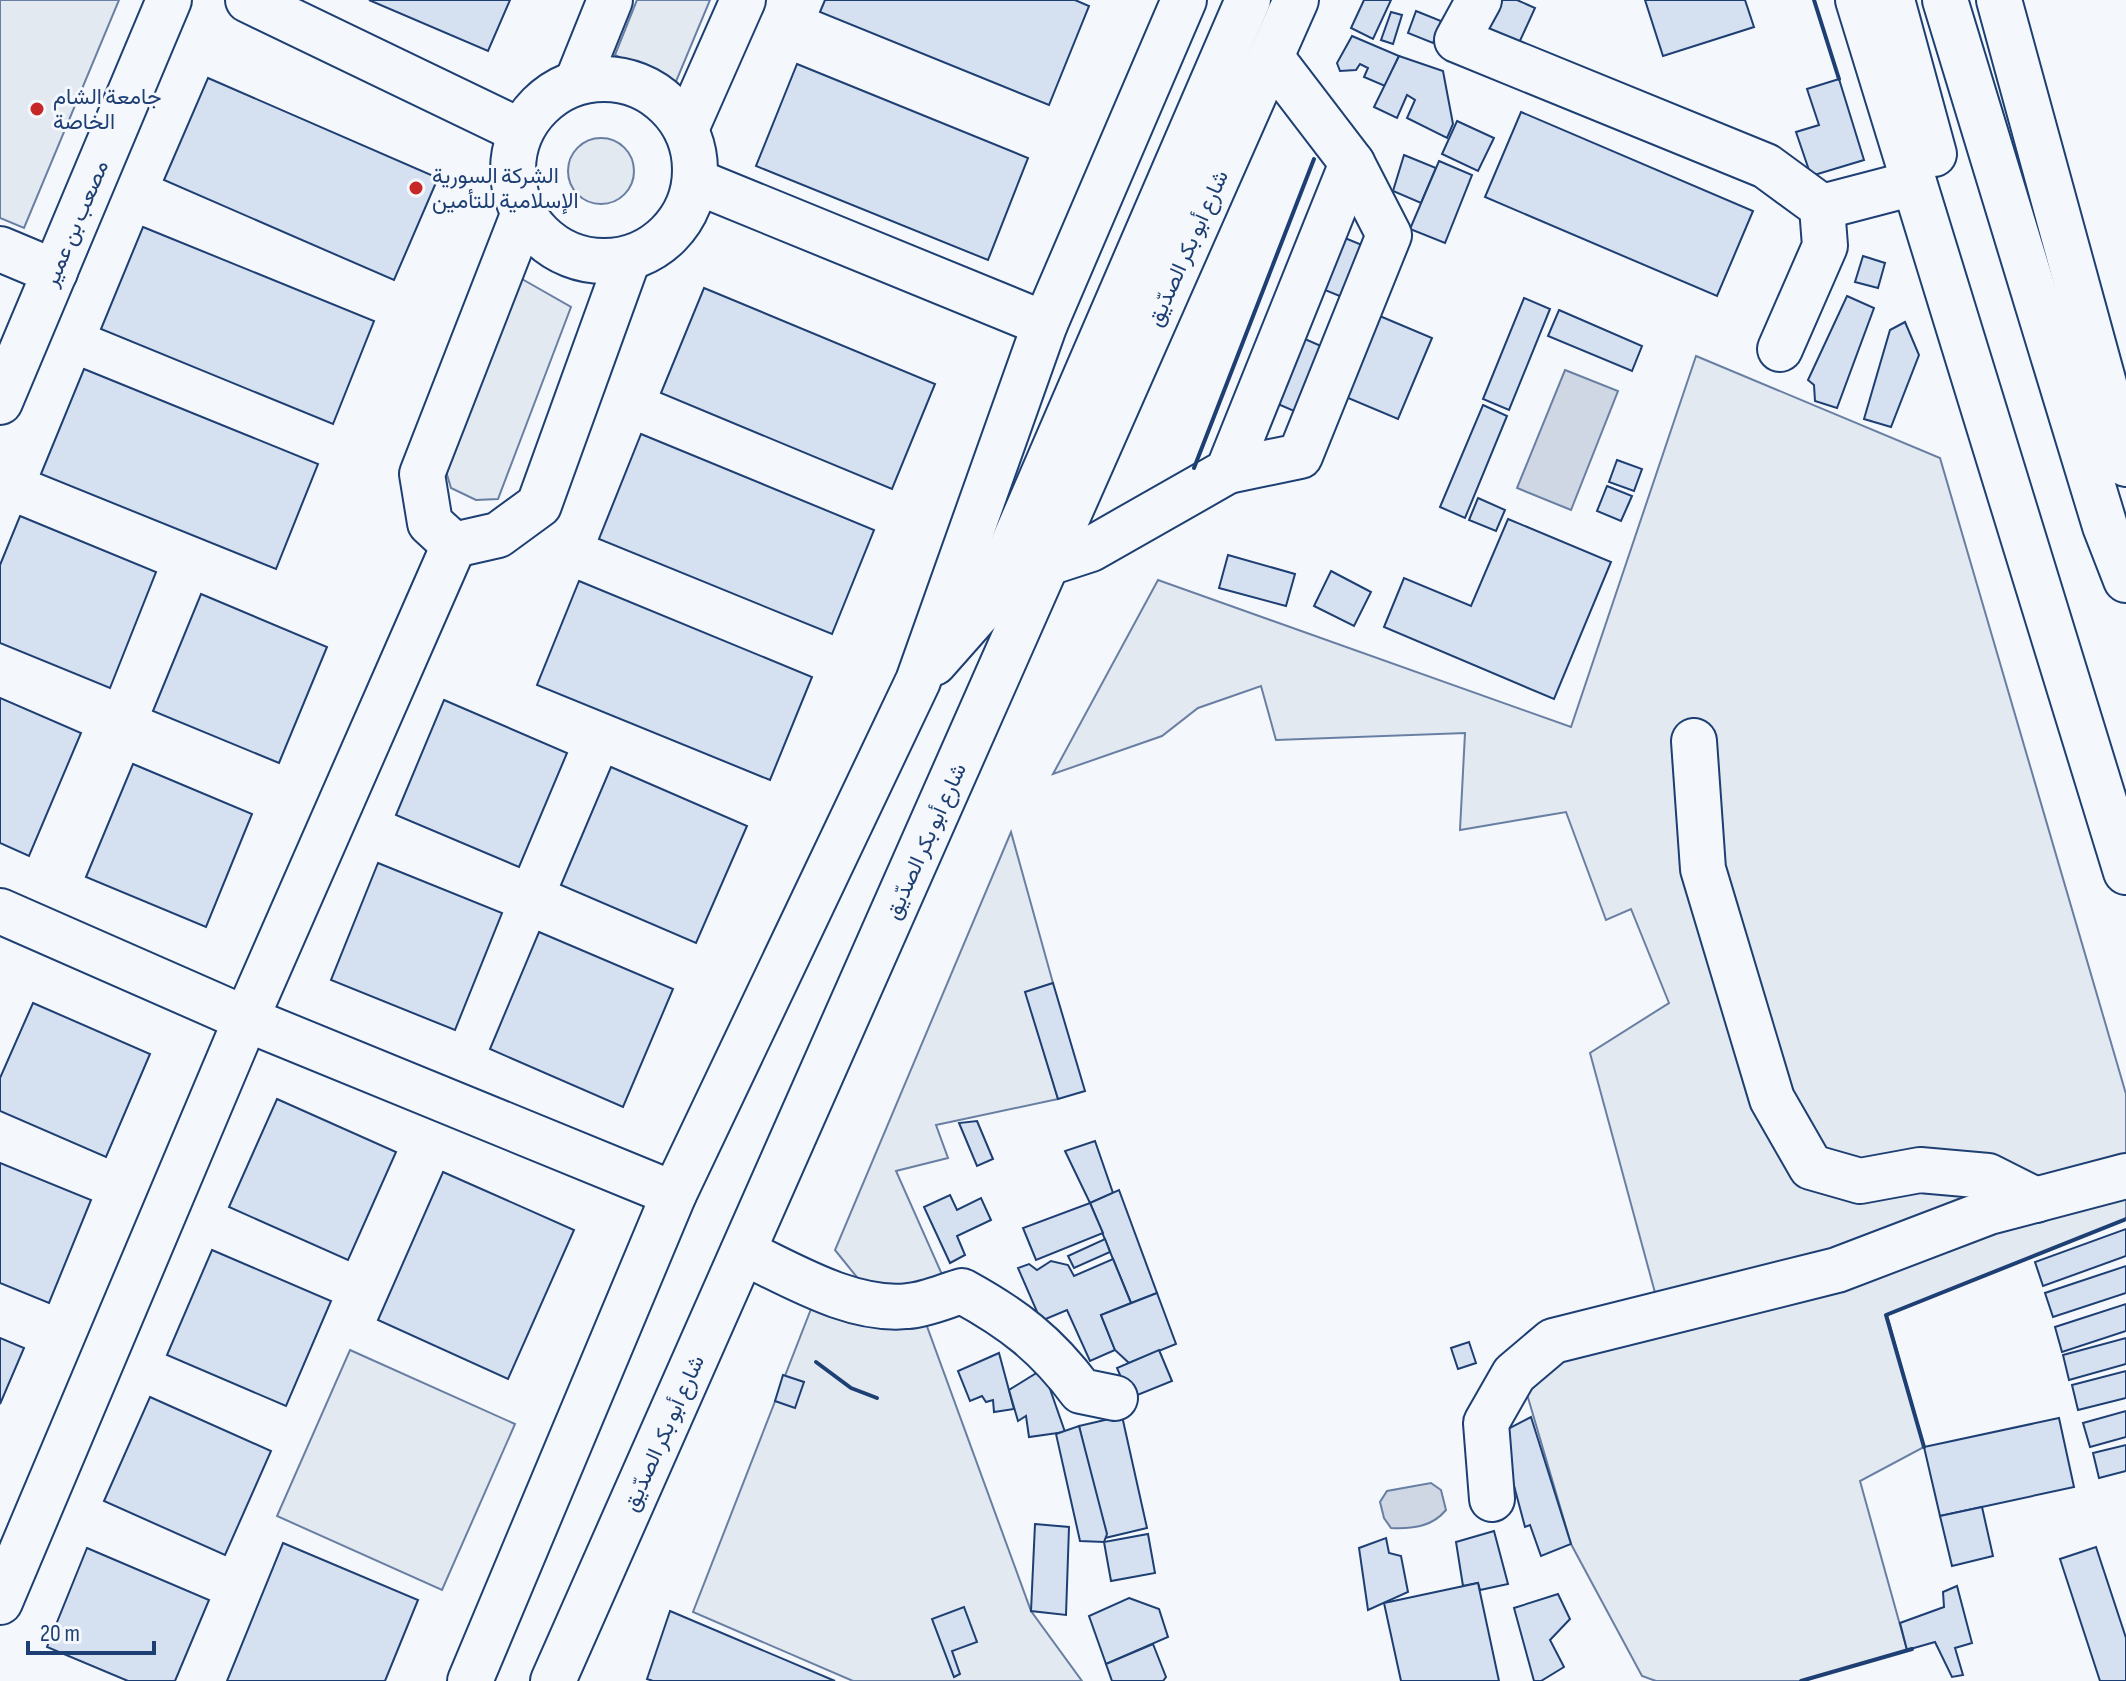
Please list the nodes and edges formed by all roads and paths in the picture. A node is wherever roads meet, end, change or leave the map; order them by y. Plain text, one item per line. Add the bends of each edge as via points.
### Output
1 (169, 0) edge
2 (248, 0) edge
3 (610, 0) edge
4 (743, 0) edge
5 (1184, 0) edge
6 (1248, 0) edge
7 (1296, 0) edge
8 (1479, 0) edge
9 (1858, 0) edge
10 (1892, 0) edge
11 (1945, 0) edge
12 (1999, 0) edge
13 (1271, 57) junction
14 (577, 82) junction
15 (686, 129) junction
16 (520, 131) junction
17 (1352, 163) junction
18 (695, 181) junction
19 (1914, 183) junction
20 (1822, 207) junction
21 (523, 215) junction
22 (0, 249) edge
23 (628, 259) junction
24 (55, 272) junction
25 (1045, 324) junction
26 (1780, 349) dead end
27 (0, 402) edge
28 (2126, 464) edge
29 (1228, 471) junction
30 (454, 545) junction
31 (1048, 563) junction
32 (2126, 580) edge
33 (2063, 668) junction
34 (918, 681) junction
35 (1694, 741) dead end
36 (2126, 872) edge
37 (0, 911) edge
38 (246, 1019) junction
39 (2126, 1176) edge
40 (674, 1194) junction
41 (2036, 1200) junction
42 (743, 1252) junction
43 (1115, 1398) dead end
44 (1492, 1499) dead end
45 (0, 1602) edge
46 (470, 1681) edge
47 (553, 1681) edge

1 - 24 main road, مصعب بن عمير
2 - 16 main road
3 - 14 main road
4 - 15 main road
5 - 25 main road
6 - 34 main road via 988,602
7 - 13 main road, شارع أبو بكر الصدّيق
8 - 20 main road via 1457,40 1766,166
9 - 19 main road
10 - 33 main road
11 - 32 main road
12 - 28 main road
13 - 17 main road
13 - 31 main road, شارع أبو بكر الصدّيق
14 - 15 main road via 602,78 639,86 671,108
14 - 16 main road via 534,109
15 - 18 main road
16 - 21 main road via 512,159 513,188
17 - 29 main road
17 - 29 main road via 1389,235 1300,456
18 - 23 main road via 688,207 673,230 653,248
18 - 25 main road
19 - 20 main road
19 - 33 main road
20 - 26 main road via 1825,246
21 - 23 main road via 542,239 568,255 598,262
21 - 30 main road via 422,474 430,523
22 - 24 main road
23 - 30 main road via 539,505 498,535
24 - 27 main road, مصعب بن عمير
25 - 34 main road
29 - 31 main road via 1091,549
30 - 38 main road
31 - 42 main road, شارع أبو بكر الصدّيق
33 - 36 main road
34 - 40 main road
35 - 41 main road via 1703,869 1772,1099 1811,1167 1860,1181 1920,1170 1988,1176
37 - 38 main road
38 - 40 main road
38 - 45 main road
39 - 41 main road
40 - 46 main road
41 - 44 main road via 1989,1212 1837,1270 1553,1341 1514,1374 1486,1423
42 - 43 main road via 823,1289 866,1302 908,1306 962,1291 1010,1317 1055,1355 1081,1391
42 - 47 main road, شارع أبو بكر الصدّيق

